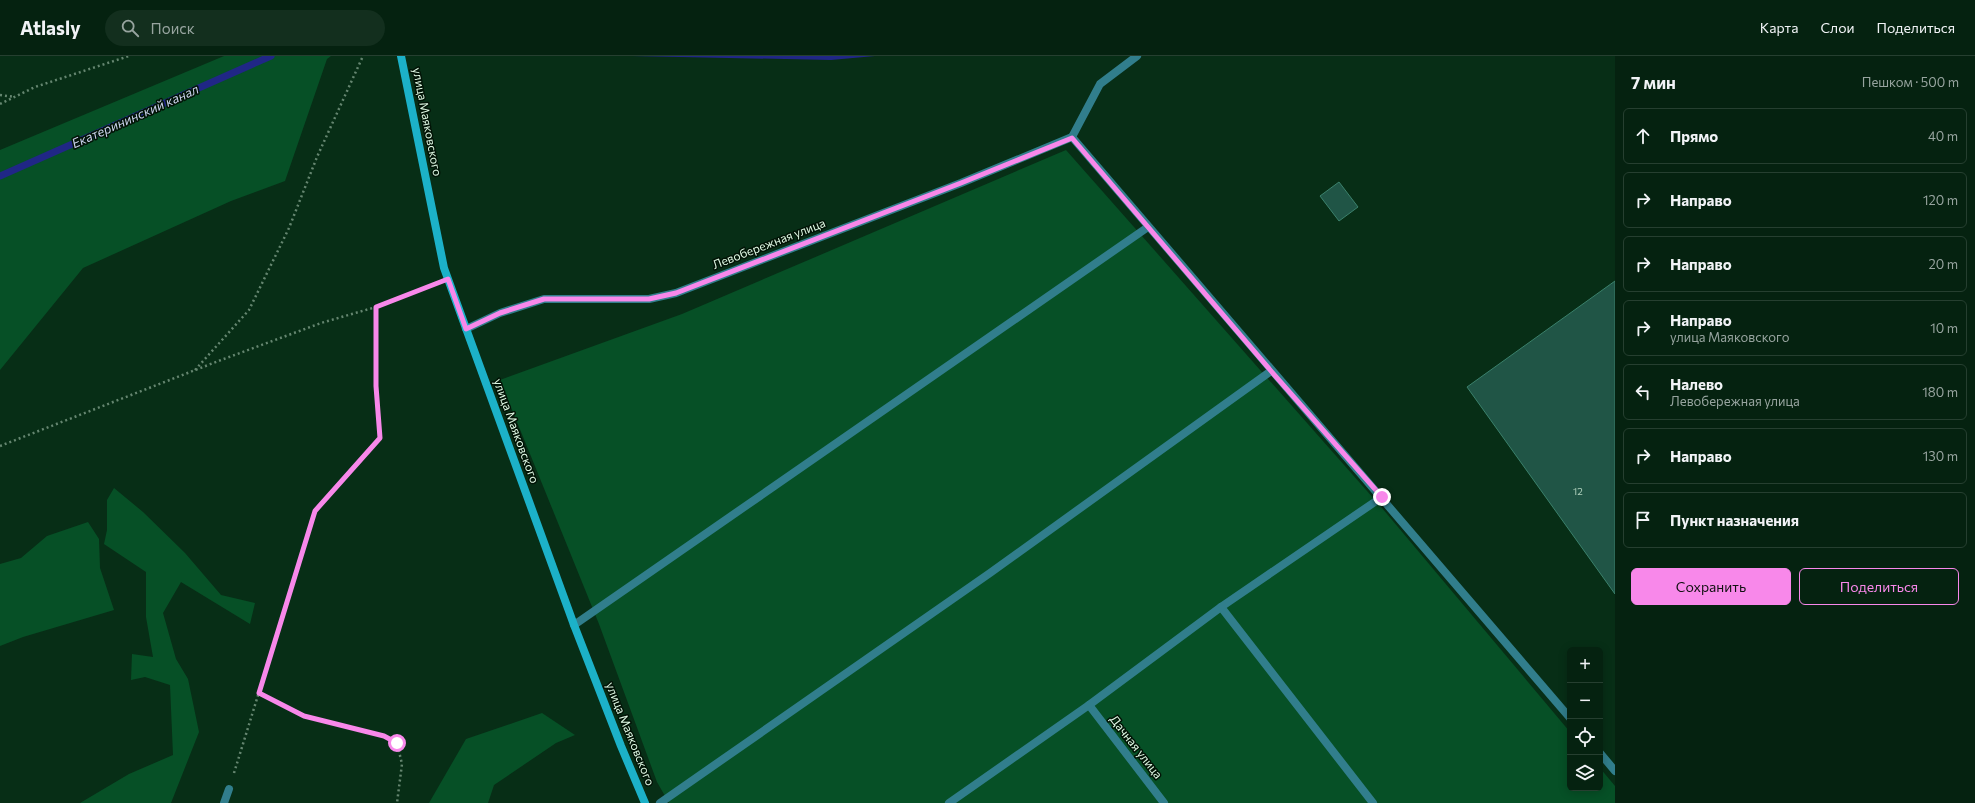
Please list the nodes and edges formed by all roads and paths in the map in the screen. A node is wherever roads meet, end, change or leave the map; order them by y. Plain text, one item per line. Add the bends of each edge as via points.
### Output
1 (129, 56) edge
2 (364, 56) edge
3 (400, 56) edge
4 (1137, 56) edge
5 (0, 95) edge
6 (15, 97) junction
7 (0, 104) edge
8 (1072, 138) junction
9 (1148, 227) junction
10 (448, 279) junction
11 (376, 307) junction
12 (466, 329) junction
13 (194, 370) junction
14 (1271, 371) junction
15 (0, 446) edge
16 (1382, 497) junction
17 (1221, 607) junction
18 (574, 625) junction
19 (259, 693) junction
20 (1089, 705) junction
21 (1567, 714) edge
22 (1602, 755) edge
23 (1615, 771) edge
24 (229, 789) joint
25 (224, 803) edge
26 (398, 803) edge
27 (645, 803) edge
28 (660, 803) edge
29 (949, 803) edge
30 (1164, 803) edge
31 (1373, 803) edge

1 - 6 path via 35,87
2 - 13 path via 317,157 289,228 249,310
3 - 10 street, улица Маяковского via 404,65
4 - 8 street via 1100,84
5 - 6 path
6 - 7 path
8 - 9 street
8 - 12 street, Левобережная улица via 676,293 649,299 544,299 500,313
9 - 14 street
9 - 18 street
10 - 11 path
10 - 12 street, улица Маяковского
11 - 13 path via 321,323
11 - 19 path via 376,386 380,438 315,511
12 - 18 street, улица Маяковского
13 - 15 path
14 - 16 street
14 - 28 street via 990,573
16 - 17 street
16 - 21 street
17 - 20 street
17 - 31 street
18 - 27 street, улица Маяковского
19 - 24 path
19 - 26 path via 304,716 384,736 397,743 402,764
20 - 29 street
20 - 30 street, Дачная улица
22 - 23 street
24 - 25 street

